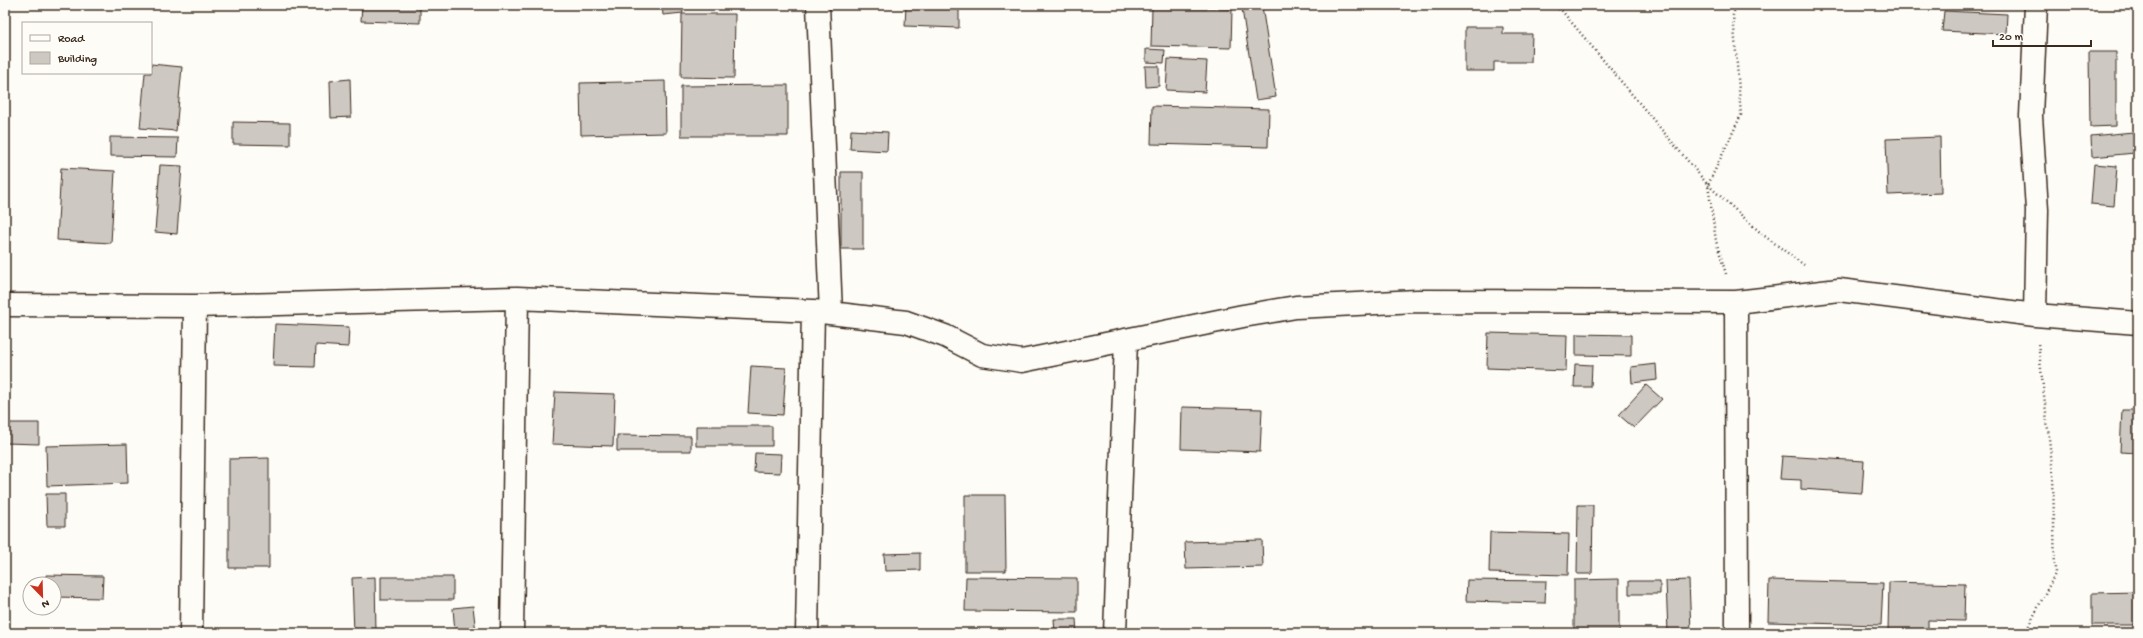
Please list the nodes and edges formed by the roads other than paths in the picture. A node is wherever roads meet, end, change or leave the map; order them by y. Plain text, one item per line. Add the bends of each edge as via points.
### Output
1 (818, 5) edge
2 (2036, 5) edge
3 (517, 298) junction
4 (1736, 302) junction
5 (5, 305) edge
6 (195, 306) junction
7 (822, 312) junction
8 (2035, 315) junction
9 (2138, 323) edge
10 (1126, 341) junction
11 (191, 633) edge
12 (512, 633) edge
13 (807, 633) edge
14 (1115, 633) edge
15 (1737, 633) edge

1 - 7 street
2 - 8 street via 2031,116 2037,210
3 - 6 street
3 - 7 street
3 - 12 street
4 - 8 street via 1839,290
4 - 10 street via 1417,301 1296,307
4 - 15 street
5 - 6 street
6 - 11 street
7 - 10 street via 906,322 945,336 982,355 1022,361
7 - 13 street
8 - 9 street
10 - 14 street

